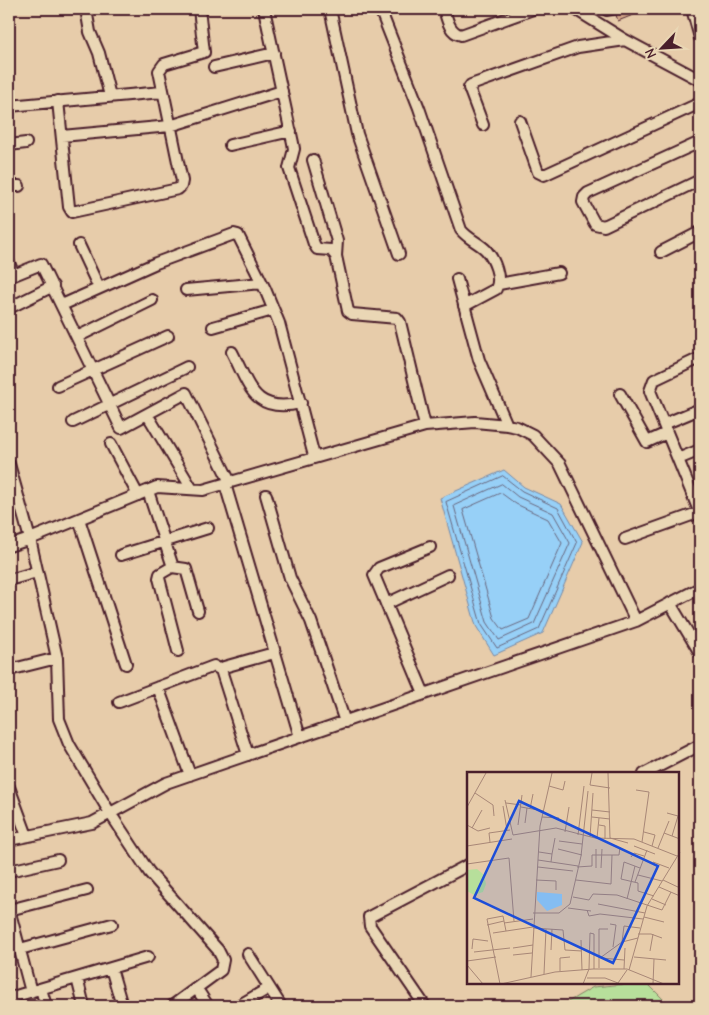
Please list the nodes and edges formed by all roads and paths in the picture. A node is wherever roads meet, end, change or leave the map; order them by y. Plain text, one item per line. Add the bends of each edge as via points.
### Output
1 (86, 9) edge
2 (200, 9) edge
3 (264, 9) edge
4 (330, 9) edge
5 (380, 9) edge
6 (444, 9) edge
7 (533, 9) edge
8 (575, 9) edge
9 (692, 9) edge
10 (700, 38) edge
11 (624, 40) junction
12 (274, 53) junction
13 (214, 67) dead end
14 (700, 80) edge
15 (282, 91) junction
16 (162, 92) junction
17 (110, 96) junction
18 (58, 101) junction
19 (700, 103) edge
20 (9, 106) edge
21 (520, 121) dead end
22 (483, 125) dead end
23 (170, 126) junction
24 (291, 131) junction
25 (62, 136) junction
26 (700, 142) edge
27 (26, 143) dead end
28 (9, 145) edge
29 (230, 145) dead end
30 (313, 160) dead end
31 (700, 180) edge
32 (700, 232) edge
33 (79, 246) dead end
34 (661, 252) dead end
35 (399, 254) dead end
36 (336, 256) junction
37 (9, 263) edge
38 (559, 273) dead end
39 (11, 276) edge
40 (457, 279) dead end
41 (262, 283) junction
42 (498, 284) junction
43 (53, 286) junction
44 (98, 288) junction
45 (186, 290) dead end
46 (152, 300) dead end
47 (62, 305) junction
48 (464, 306) junction
49 (9, 308) edge
50 (273, 310) junction
51 (213, 327) dead end
52 (168, 336) dead end
53 (77, 337) junction
54 (232, 352) dead end
55 (700, 358) edge
56 (187, 367) dead end
57 (93, 370) junction
58 (58, 386) dead end
59 (620, 394) dead end
60 (301, 403) junction
61 (109, 404) junction
62 (700, 409) edge
63 (147, 414) junction
64 (73, 422) dead end
65 (507, 425) junction
66 (425, 426) junction
67 (666, 429) junction
68 (111, 444) dead end
69 (700, 450) edge
70 (314, 456) junction
71 (678, 459) junction
72 (9, 464) edge
73 (227, 483) junction
74 (192, 489) junction
75 (148, 491) junction
76 (12, 492) edge
77 (138, 495) junction
78 (266, 495) dead end
79 (697, 497) edge
80 (700, 513) edge
81 (79, 519) junction
82 (208, 528) dead end
83 (625, 539) dead end
84 (30, 540) junction
85 (165, 541) junction
86 (9, 546) edge
87 (430, 547) dead end
88 (121, 555) dead end
89 (172, 567) junction
90 (37, 572) junction
91 (448, 576) dead end
92 (9, 580) edge
93 (700, 588) edge
94 (670, 603) junction
95 (386, 604) junction
96 (198, 611) dead end
97 (636, 621) junction
98 (178, 651) dead end
99 (274, 653) junction
100 (700, 653) edge
101 (57, 658) junction
102 (126, 664) dead end
103 (9, 670) edge
104 (221, 670) junction
105 (158, 687) junction
106 (424, 694) junction
107 (119, 702) dead end
108 (345, 722) junction
109 (300, 737) junction
110 (700, 745) edge
111 (248, 755) junction
112 (648, 772) edge
113 (190, 775) junction
114 (9, 787) edge
115 (110, 813) junction
116 (27, 836) junction
117 (9, 840) edge
118 (58, 860) dead end
119 (467, 866) edge
120 (9, 871) edge
121 (87, 890) dead end
122 (9, 909) edge
123 (112, 924) dead end
124 (12, 932) edge
125 (20, 948) junction
126 (248, 954) dead end
127 (148, 957) dead end
128 (111, 968) junction
129 (77, 978) junction
130 (269, 988) junction
131 (197, 989) junction
132 (36, 990) junction
133 (15, 1000) edge
134 (46, 1006) edge
135 (84, 1006) edge
136 (122, 1006) edge
137 (172, 1006) edge
138 (208, 1006) edge
139 (238, 1006) edge
140 (281, 1006) edge
141 (425, 1006) edge

1 - 17 street
2 - 16 street via 204,52 160,67
3 - 12 street
4 - 35 street via 357,134
5 - 42 street via 419,108 460,230 491,257
6 - 7 street via 450,27 461,35
8 - 11 street
9 - 10 street
11 - 14 street
11 - 22 street via 578,47 471,85 469,88
12 - 13 street
12 - 15 street
15 - 23 street
15 - 24 street
16 - 17 street
16 - 23 street
17 - 18 street
18 - 20 street
18 - 25 street
19 - 21 street via 544,175 538,172
23 - 25 street
23 - 25 street via 182,181 178,189 77,212 72,212 69,206
24 - 29 street
24 - 36 street via 294,149 289,168 314,244 317,249 330,250
26 - 31 street via 588,193 583,202 595,224 604,226
27 - 28 street
30 - 36 street via 336,241
32 - 34 street
33 - 44 street
36 - 66 street via 348,311 397,318 400,322
37 - 39 street
38 - 42 street
39 - 43 street via 41,264
40 - 48 street
41 - 44 street via 242,240 234,234
41 - 45 street
41 - 50 street
42 - 48 street via 496,289
43 - 47 street
43 - 49 street
44 - 47 street
46 - 53 street
47 - 53 street
48 - 65 street via 485,378
50 - 51 street
50 - 60 street
52 - 57 street
53 - 57 street
54 - 60 street via 256,397 277,407
55 - 67 street via 662,375 651,385 650,391
56 - 61 street
57 - 58 street
57 - 61 street
59 - 67 street via 647,442
60 - 70 street
61 - 63 street via 121,428
61 - 64 street
62 - 67 street
63 - 73 street via 186,393
63 - 74 street
65 - 66 street via 475,422
65 - 97 street via 533,436 560,464
66 - 70 street
67 - 71 street
68 - 77 street
69 - 71 street
70 - 73 street
71 - 79 street
72 - 76 street
73 - 74 street via 203,490
73 - 99 street
74 - 75 street via 157,487
75 - 77 street
75 - 85 street
76 - 84 street
77 - 81 street
78 - 108 street via 290,578 311,621
79 - 80 street
80 - 83 street
81 - 84 street
81 - 102 street
82 - 85 street
84 - 86 street
84 - 90 street
85 - 88 street
85 - 89 street
87 - 95 street via 376,570 374,575
89 - 96 street via 186,569
89 - 98 street via 159,578
90 - 92 street
90 - 101 street
91 - 95 street
93 - 94 street
94 - 97 street
94 - 100 street
95 - 106 street
97 - 106 street
99 - 104 street
99 - 109 street
101 - 103 street
101 - 115 street via 59,719 69,744
104 - 105 street via 214,666
104 - 111 street
105 - 107 street
105 - 113 street
106 - 108 street
108 - 109 street
109 - 111 street
110 - 112 street
111 - 113 street
113 - 115 street via 166,783
114 - 116 street
115 - 116 street via 92,823
115 - 131 street via 149,872 221,956 221,970
116 - 117 street
118 - 120 street
119 - 141 street via 369,917 370,926
121 - 122 street
122 - 124 street
123 - 125 street
124 - 125 street
125 - 132 street
126 - 130 street
127 - 128 street
128 - 129 street
128 - 136 street
129 - 132 street
129 - 135 street
130 - 139 street
130 - 140 street
131 - 137 street
131 - 138 street
132 - 133 street
132 - 134 street

